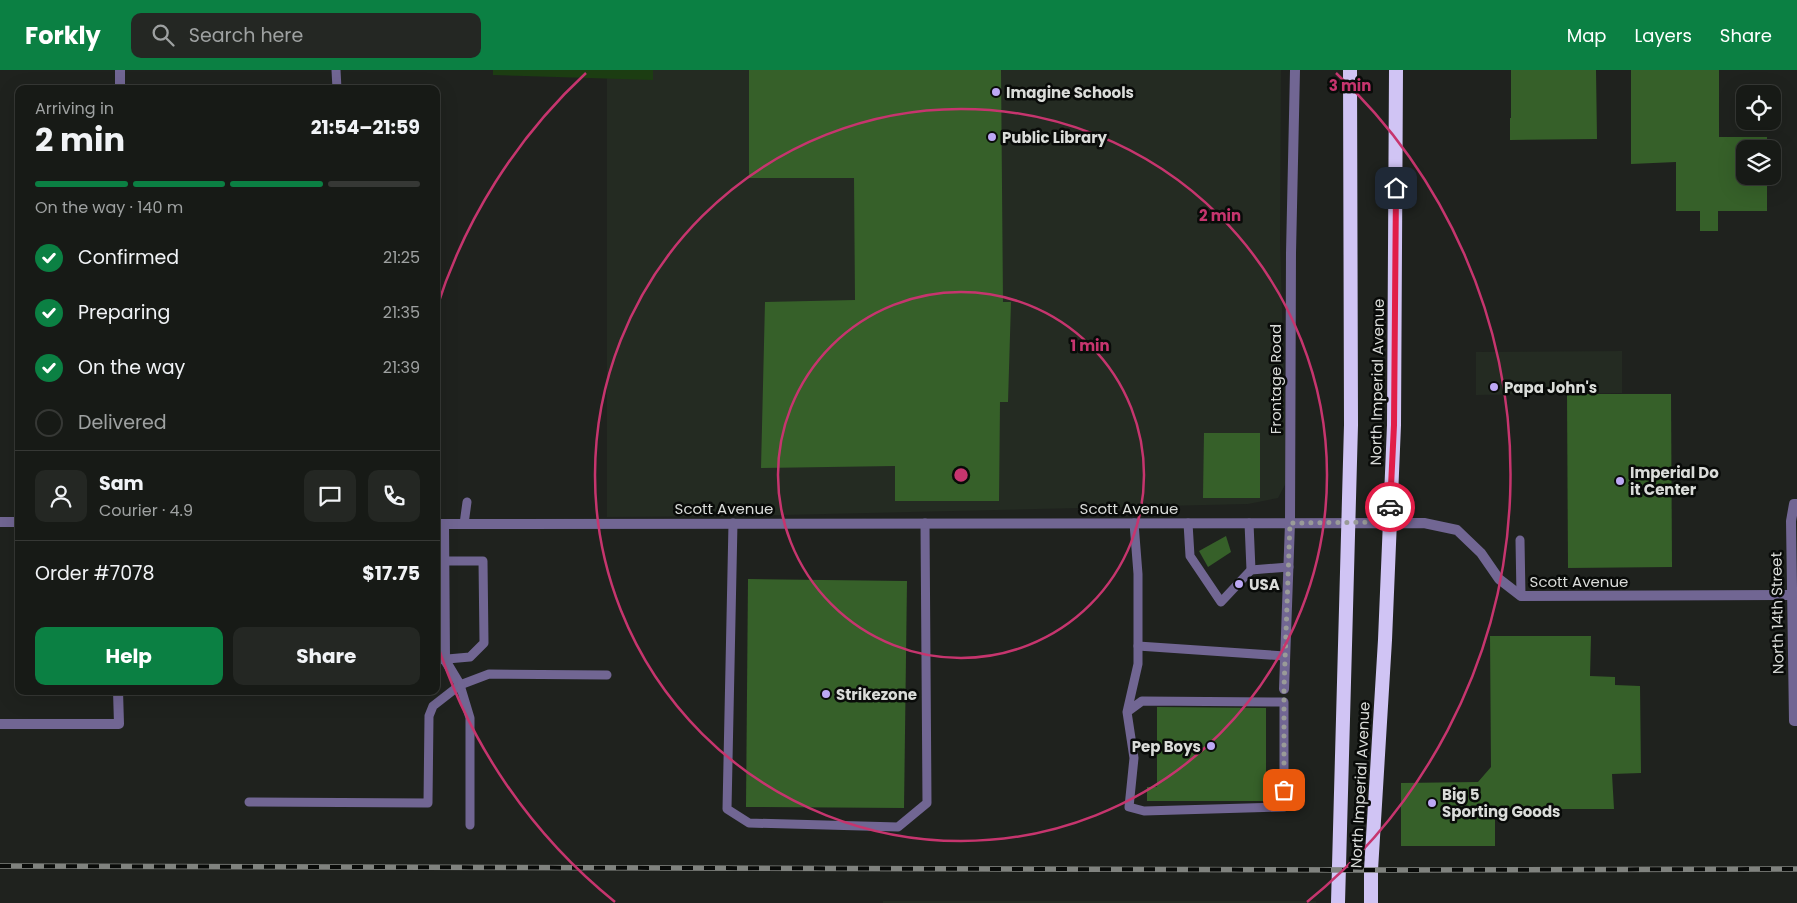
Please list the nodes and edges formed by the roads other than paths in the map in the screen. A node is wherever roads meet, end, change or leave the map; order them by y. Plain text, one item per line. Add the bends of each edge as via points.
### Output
1 (120, 70) edge
2 (336, 70) edge
3 (1295, 70) edge
4 (1350, 70) edge
5 (1396, 70) edge
6 (120, 85) edge
7 (337, 85) edge
8 (467, 502) dead end
9 (1795, 504) edge
10 (0, 522) edge
11 (15, 522) edge
12 (1390, 522) junction
13 (733, 523) junction
14 (925, 523) junction
15 (1134, 523) junction
16 (1188, 523) junction
17 (1249, 523) junction
18 (1290, 523) junction
19 (1348, 523) junction
20 (440, 524) edge
21 (464, 524) junction
22 (1520, 540) dead end
23 (444, 561) junction
24 (1289, 567) junction
25 (1251, 570) junction
26 (1792, 595) junction
27 (1521, 596) junction
28 (1138, 646) junction
29 (1285, 656) junction
30 (441, 660) edge
31 (607, 675) dead end
32 (460, 685) junction
33 (1284, 688) joint
34 (118, 695) edge
35 (1284, 702) junction
36 (1127, 712) junction
37 (1795, 721) edge
38 (0, 724) edge
39 (249, 802) dead end
40 (470, 825) dead end
41 (1338, 903) edge
42 (1371, 903) edge

1 - 6 street
2 - 7 lane
3 - 18 street, Frontage Road
4 - 19 highway, North Imperial Avenue via 1351,426
5 - 12 highway, North Imperial Avenue via 1394,425
8 - 21 lane
9 - 26 street, North 14th Street via 1791,521
10 - 11 street
12 - 19 street, Scott Avenue
12 - 27 street, Scott Avenue via 1424,523 1457,530 1481,553 1499,579
12 - 42 highway, North Imperial Avenue
13 - 14 street, Scott Avenue
13 - 14 lane via 727,809 749,823 898,828 927,803
13 - 21 street, Scott Avenue
14 - 15 street, Scott Avenue
15 - 16 street, Scott Avenue
15 - 28 lane
16 - 17 street, Scott Avenue
16 - 25 lane via 1190,556 1221,602
17 - 18 street, Scott Avenue
17 - 25 lane
18 - 19 street, Scott Avenue
18 - 24 street, Frontage Road
19 - 41 highway, North Imperial Avenue
20 - 21 street, Scott Avenue
20 - 23 street
22 - 27 lane
23 - 30 street
23 - 30 lane via 483,561 484,643 470,656
24 - 25 lane
24 - 29 street, Frontage Road
26 - 27 street, Scott Avenue
26 - 37 street, North 14th Street
28 - 29 lane
28 - 36 lane via 1138,664
29 - 33 street, Frontage Road
30 - 32 street
31 - 32 lane via 488,674
32 - 39 lane via 433,706 429,716 428,803
32 - 40 lane via 470,718
33 - 35 lane
34 - 38 street via 119,724
35 - 36 lane via 1142,701
35 - 36 lane via 1284,807 1144,811 1129,807 1134,758

